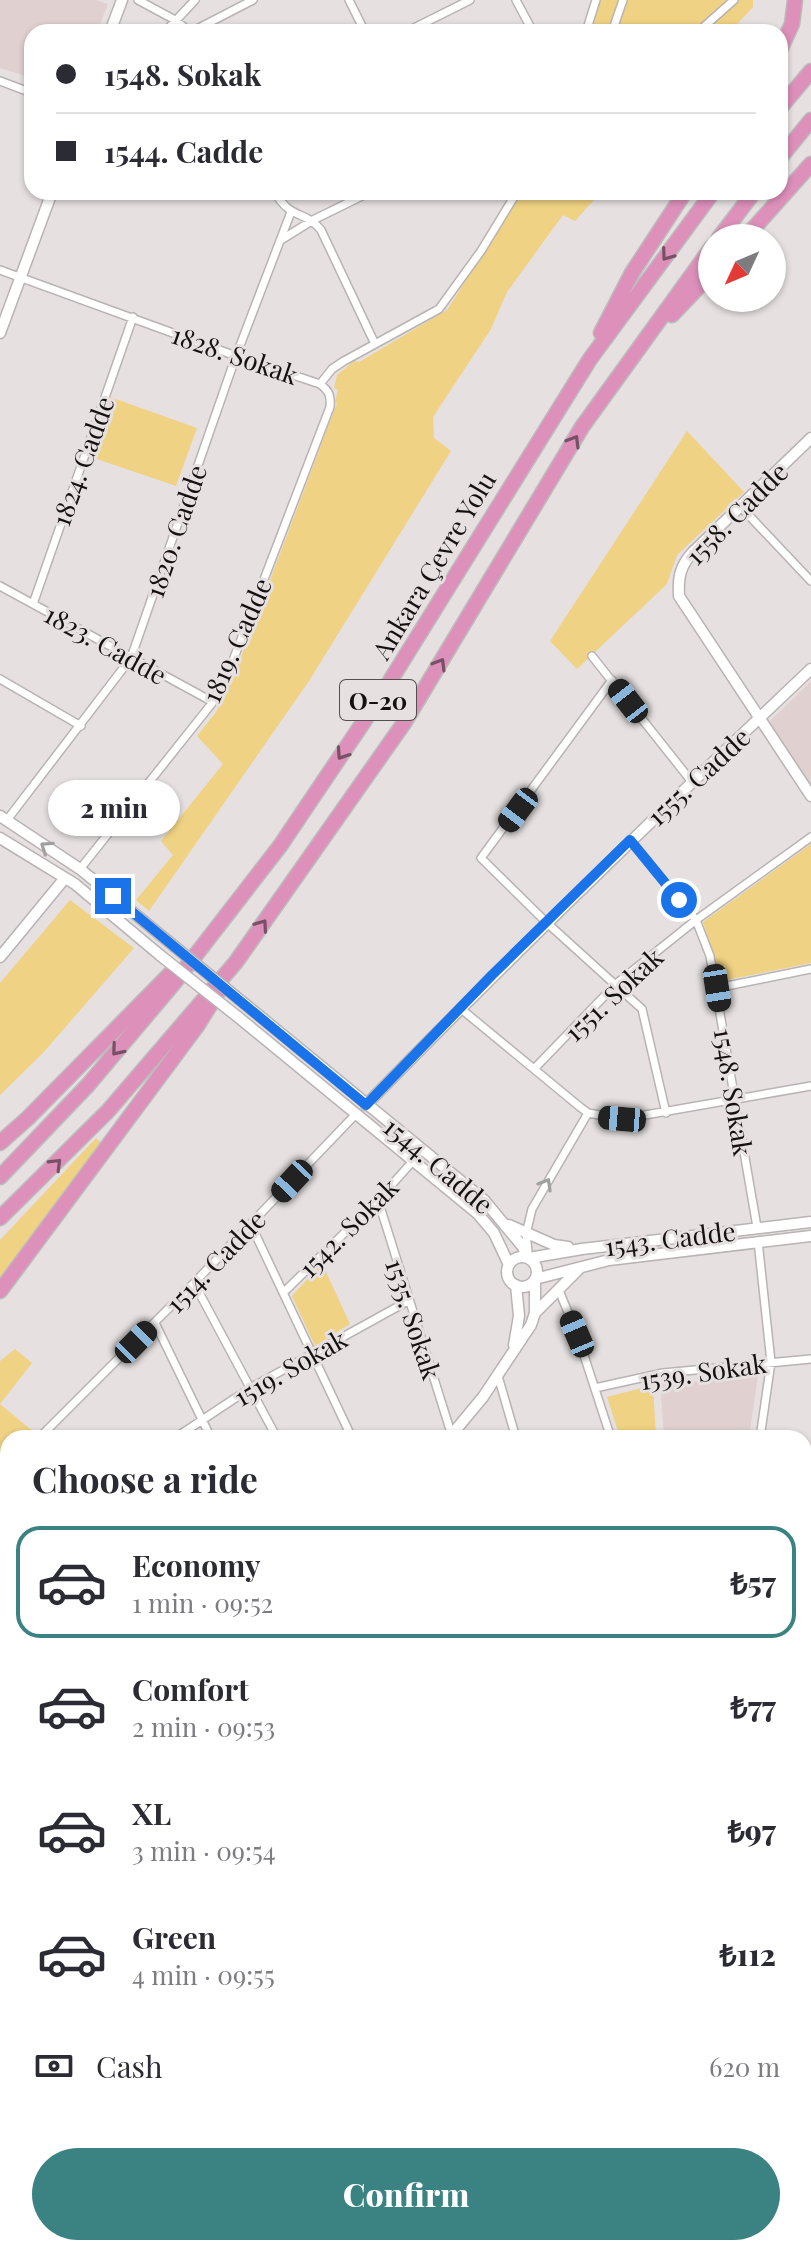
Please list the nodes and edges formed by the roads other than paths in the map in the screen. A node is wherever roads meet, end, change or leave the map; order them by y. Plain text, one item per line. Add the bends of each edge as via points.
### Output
1 (122, 0) edge
2 (138, 0) edge
3 (195, 0) edge
4 (253, 0) edge
5 (349, 0) edge
6 (470, 0) edge
7 (516, 0) edge
8 (596, 0) edge
9 (623, 0) edge
10 (734, 0) edge
11 (795, 0) edge
12 (175, 20) junction
13 (113, 24) edge
14 (172, 24) edge
15 (180, 24) edge
16 (206, 24) edge
17 (361, 24) edge
18 (422, 24) edge
19 (529, 24) edge
20 (588, 24) edge
21 (615, 24) edge
22 (707, 24) edge
23 (788, 33) edge
24 (811, 71) edge
25 (0, 81) edge
26 (24, 90) edge
27 (788, 98) edge
28 (811, 120) edge
29 (788, 148) edge
30 (811, 164) edge
31 (788, 190) edge
32 (49, 200) edge
33 (279, 200) edge
34 (354, 200) edge
35 (512, 200) edge
36 (680, 200) edge
37 (707, 200) edge
38 (748, 200) edge
39 (779, 200) edge
40 (291, 212) junction
41 (313, 220) junction
42 (730, 224) edge
43 (757, 224) edge
44 (280, 242) junction
45 (698, 267) edge
46 (0, 270) edge
47 (20, 277) junction
48 (698, 288) edge
49 (133, 317) junction
50 (0, 333) edge
51 (375, 344) junction
52 (642, 347) junction
53 (236, 356) junction
54 (590, 359) junction
55 (320, 384) junction
56 (811, 438) edge
57 (740, 506) junction
58 (811, 581) edge
59 (0, 586) edge
60 (33, 604) junction
61 (592, 656) dead end
62 (131, 658) junction
63 (811, 669) edge
64 (0, 679) edge
65 (612, 680) junction
66 (213, 702) junction
67 (759, 718) junction
68 (81, 726) junction
69 (692, 782) junction
70 (811, 796) edge
71 (3, 818) edge
72 (811, 837) edge
73 (0, 838) edge
74 (630, 840) junction
75 (80, 869) junction
76 (65, 878) junction
77 (696, 920) junction
78 (546, 922) junction
79 (216, 927) junction
80 (0, 957) edge
81 (236, 962) junction
82 (811, 969) edge
83 (616, 984) junction
84 (717, 988) junction
85 (460, 1008) junction
86 (534, 1069) junction
87 (811, 1086) edge
88 (735, 1100) junction
89 (366, 1105) junction
90 (588, 1113) junction
91 (666, 1113) junction
92 (355, 1115) junction
93 (0, 1143) edge
94 (413, 1161) junction
95 (0, 1177) edge
96 (378, 1200) junction
97 (0, 1218) edge
98 (811, 1222) edge
99 (505, 1223) junction
100 (251, 1225) junction
101 (757, 1227) junction
102 (526, 1234) junction
103 (811, 1236) edge
104 (758, 1241) junction
105 (582, 1249) junction
106 (528, 1258) junction
107 (509, 1265) junction
108 (583, 1266) junction
109 (535, 1280) junction
110 (194, 1283) junction
111 (516, 1285) junction
112 (558, 1288) junction
113 (0, 1291) edge
114 (284, 1292) junction
115 (408, 1301) junction
116 (535, 1313) junction
117 (155, 1323) junction
118 (511, 1354) junction
119 (310, 1355) junction
120 (811, 1359) edge
121 (771, 1362) junction
122 (498, 1376) junction
123 (252, 1387) junction
124 (595, 1388) junction
125 (202, 1418) junction
126 (47, 1430) edge
127 (186, 1430) edge
128 (207, 1430) edge
129 (273, 1430) edge
130 (348, 1430) edge
131 (449, 1430) edge
132 (457, 1430) edge
133 (514, 1430) edge
134 (608, 1430) edge
135 (761, 1430) edge

1 - 13 main road
2 - 12 street
3 - 12 street
4 - 16 street
5 - 17 street
6 - 18 street
7 - 19 street
8 - 20 street
9 - 21 street
10 - 22 street
11 - 23 highway
12 - 14 street
12 - 15 street
24 - 27 highway
25 - 26 street
28 - 29 highway
30 - 31 highway
32 - 47 main road
33 - 40 street
34 - 41 street
35 - 51 street, 1828. Sokak via 439,309
36 - 54 highway via 615,303
37 -> 54 highway, Ankara Çevre Yolu / O-20
38 - 42 highway
39 - 43 highway
40 - 41 street
40 - 44 street, 1820. Cadde
41 - 44 street
41 - 51 street
44 - 53 street, 1820. Cadde
45 - 52 highway, O-20
46 - 47 street, 1828. Sokak
47 - 49 street, 1828. Sokak
47 - 50 main road
48 - 52 highway
49 - 53 street, 1828. Sokak
49 - 60 street, 1824. Cadde
51 - 55 street, 1828. Sokak via 332,369
81 -> 52 highway, O-20 via 404,723 582,427
53 - 55 street, 1828. Sokak
53 - 62 street, 1820. Cadde
54 -> 79 highway, Ankara Çevre Yolu / O-20 via 377,702 280,846
55 - 66 street, 1819. Cadde via 328,391 330,407
56 - 57 main road, 1558. Cadde
57 - 58 street
57 - 67 main road, 1558. Cadde via 683,563 679,596
59 - 60 street, 1823. Cadde
60 - 62 street, 1823. Cadde
61 - 65 street
62 - 66 street, 1823. Cadde
62 - 68 street, 1820. Cadde
63 - 67 main road, 1555. Cadde
64 - 68 street
65 - 69 street
65 - 78 street via 481,858
66 - 75 street, 1819. Cadde
67 - 69 main road, 1555. Cadde
67 - 70 main road, 1558. Cadde
68 - 71 street, 1820. Cadde
69 - 74 main road, 1555. Cadde
75 -> 71 main road, 1544. Cadde
72 - 77 street, 1551. Sokak
73 - 76 main road, 1544. Cadde
74 - 77 street, 1548. Sokak
74 - 78 main road, 1555. Cadde
75 - 89 main road, 1544. Cadde, bridge
76 - 80 main road
76 - 92 main road, 1544. Cadde, bridge
77 - 83 street, 1551. Sokak
77 - 84 street, 1548. Sokak
78 - 83 street
78 - 85 main road, 1555. Cadde
79 - 93 highway
79 -> 95 highway, Ankara Çevre Yolu / O-20 via 88,1085
97 -> 81 highway, O-20 via 108,1111
81 - 113 highway via 197,1026
82 - 84 street
83 - 86 street, 1551. Sokak
83 - 91 street via 646,1018
84 - 88 street, 1548. Sokak
85 - 86 street
85 - 89 main road, 1555. Cadde
86 - 90 street
87 - 88 street
88 - 91 street
88 - 101 street, 1548. Sokak
89 - 99 main road, 1544. Cadde
90 - 91 street via 622,1119
102 -> 90 street via 532,1209
92 - 94 main road, 1544. Cadde
92 - 100 street, 1514. Cadde
94 - 96 street, 1542. Sokak
94 - 107 main road, 1544. Cadde via 487,1223
96 - 114 street, 1542. Sokak
96 - 115 street, 1535. Sokak
98 - 101 main road, 1543. Cadde
99 - 102 main road
99 - 106 main road, 1544. Cadde
100 - 110 street, 1514. Cadde
100 - 114 street
101 - 105 main road, 1543. Cadde
102 - 105 main road
102 - 106 street
103 - 104 main road, 1543. Cadde
104 - 108 main road, 1543. Cadde
104 - 121 street
105 - 106 main road, 1543. Cadde
106 - 107 main road via 519,1257
106 - 109 main road via 538,1270
107 - 111 main road via 509,1279
108 - 109 main road, 1543. Cadde
108 - 112 main road
109 - 111 main road
109 - 116 main road
110 - 117 street, 1514. Cadde
110 - 123 street
111 - 118 main road via 518,1332
112 - 116 main road
112 - 124 street
114 - 119 street
115 - 119 street, 1519. Sokak
115 - 131 street, 1535. Sokak
116 - 118 main road
117 - 125 street
117 - 126 street, 1514. Cadde
118 - 122 main road
119 - 123 street, 1519. Sokak
119 - 130 street
120 - 121 street, 1539. Sokak
121 - 124 street, 1539. Sokak via 663,1373
121 - 135 street
122 - 132 main road
122 - 133 street
123 - 125 street, 1519. Sokak
123 - 129 street
124 - 134 street
125 - 127 street, 1519. Sokak
125 - 128 street

